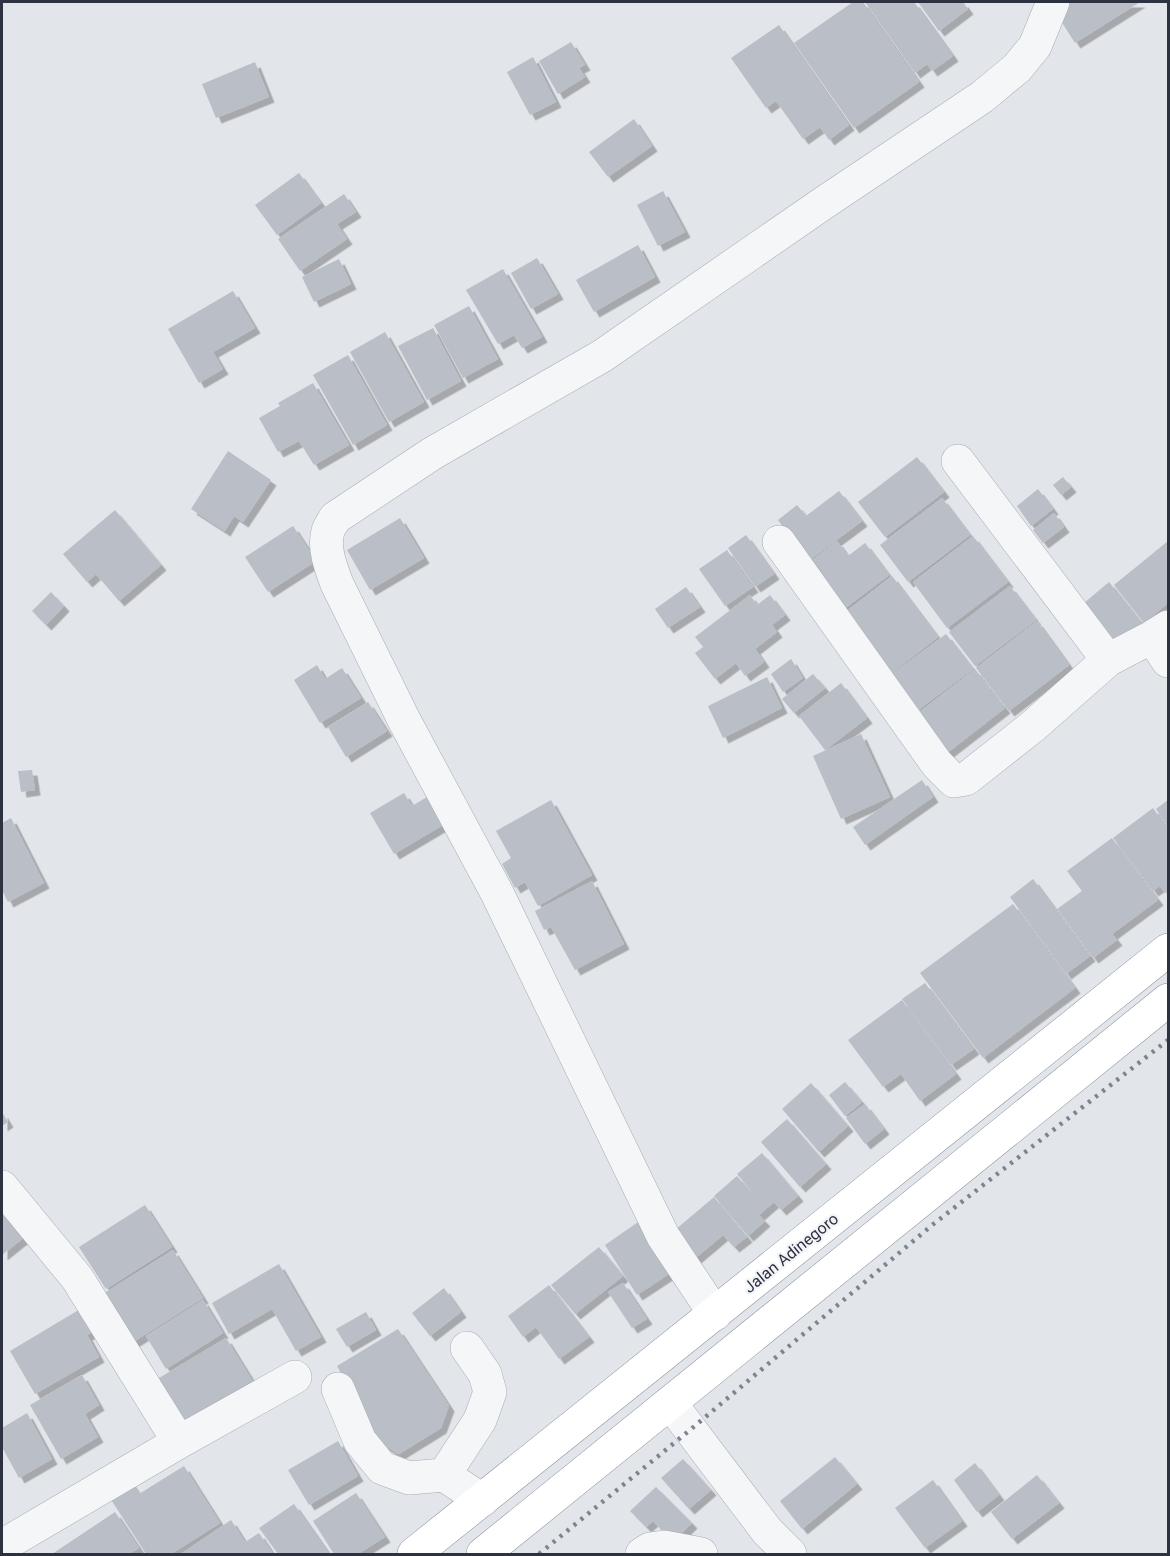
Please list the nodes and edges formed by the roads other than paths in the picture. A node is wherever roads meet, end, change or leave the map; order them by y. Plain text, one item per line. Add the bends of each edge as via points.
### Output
1 (1053, 2) edge
2 (958, 461) dead end
3 (779, 542) dead end
4 (1163, 642) edge
5 (1108, 660) junction
6 (1168, 950) edge
7 (1168, 1000) edge
8 (2, 1187) edge
9 (715, 1314) junction
10 (466, 1347) dead end
11 (295, 1377) dead end
12 (338, 1389) dead end
13 (670, 1404) junction
14 (179, 1442) junction
15 (444, 1475) junction
16 (482, 1500) junction
17 (2, 1546) edge
18 (414, 1554) edge
19 (483, 1554) edge
20 (642, 1554) edge
21 (701, 1554) edge
22 (790, 1554) edge

1 - 9 street via 1035,46 1017,68 982,97 602,356 423,459 335,518 328,530 329,562 337,584 404,720 497,893 663,1236
2 - 5 street
3 - 5 street via 937,764 954,781 966,779
4 - 5 street
6 - 9 highway, Jalan Adinegoro
7 - 13 highway
8 - 14 street via 77,1278
9 - 16 highway, Jalan Adinegoro
10 - 15 street via 485,1374 490,1392 480,1420
11 - 14 street
12 - 15 street via 360,1441 381,1468 409,1478
13 - 19 highway
13 - 22 street via 767,1531
14 - 17 street
15 - 16 street
16 - 18 highway, Jalan Adinegoro
20 - 21 street via 664,1547

